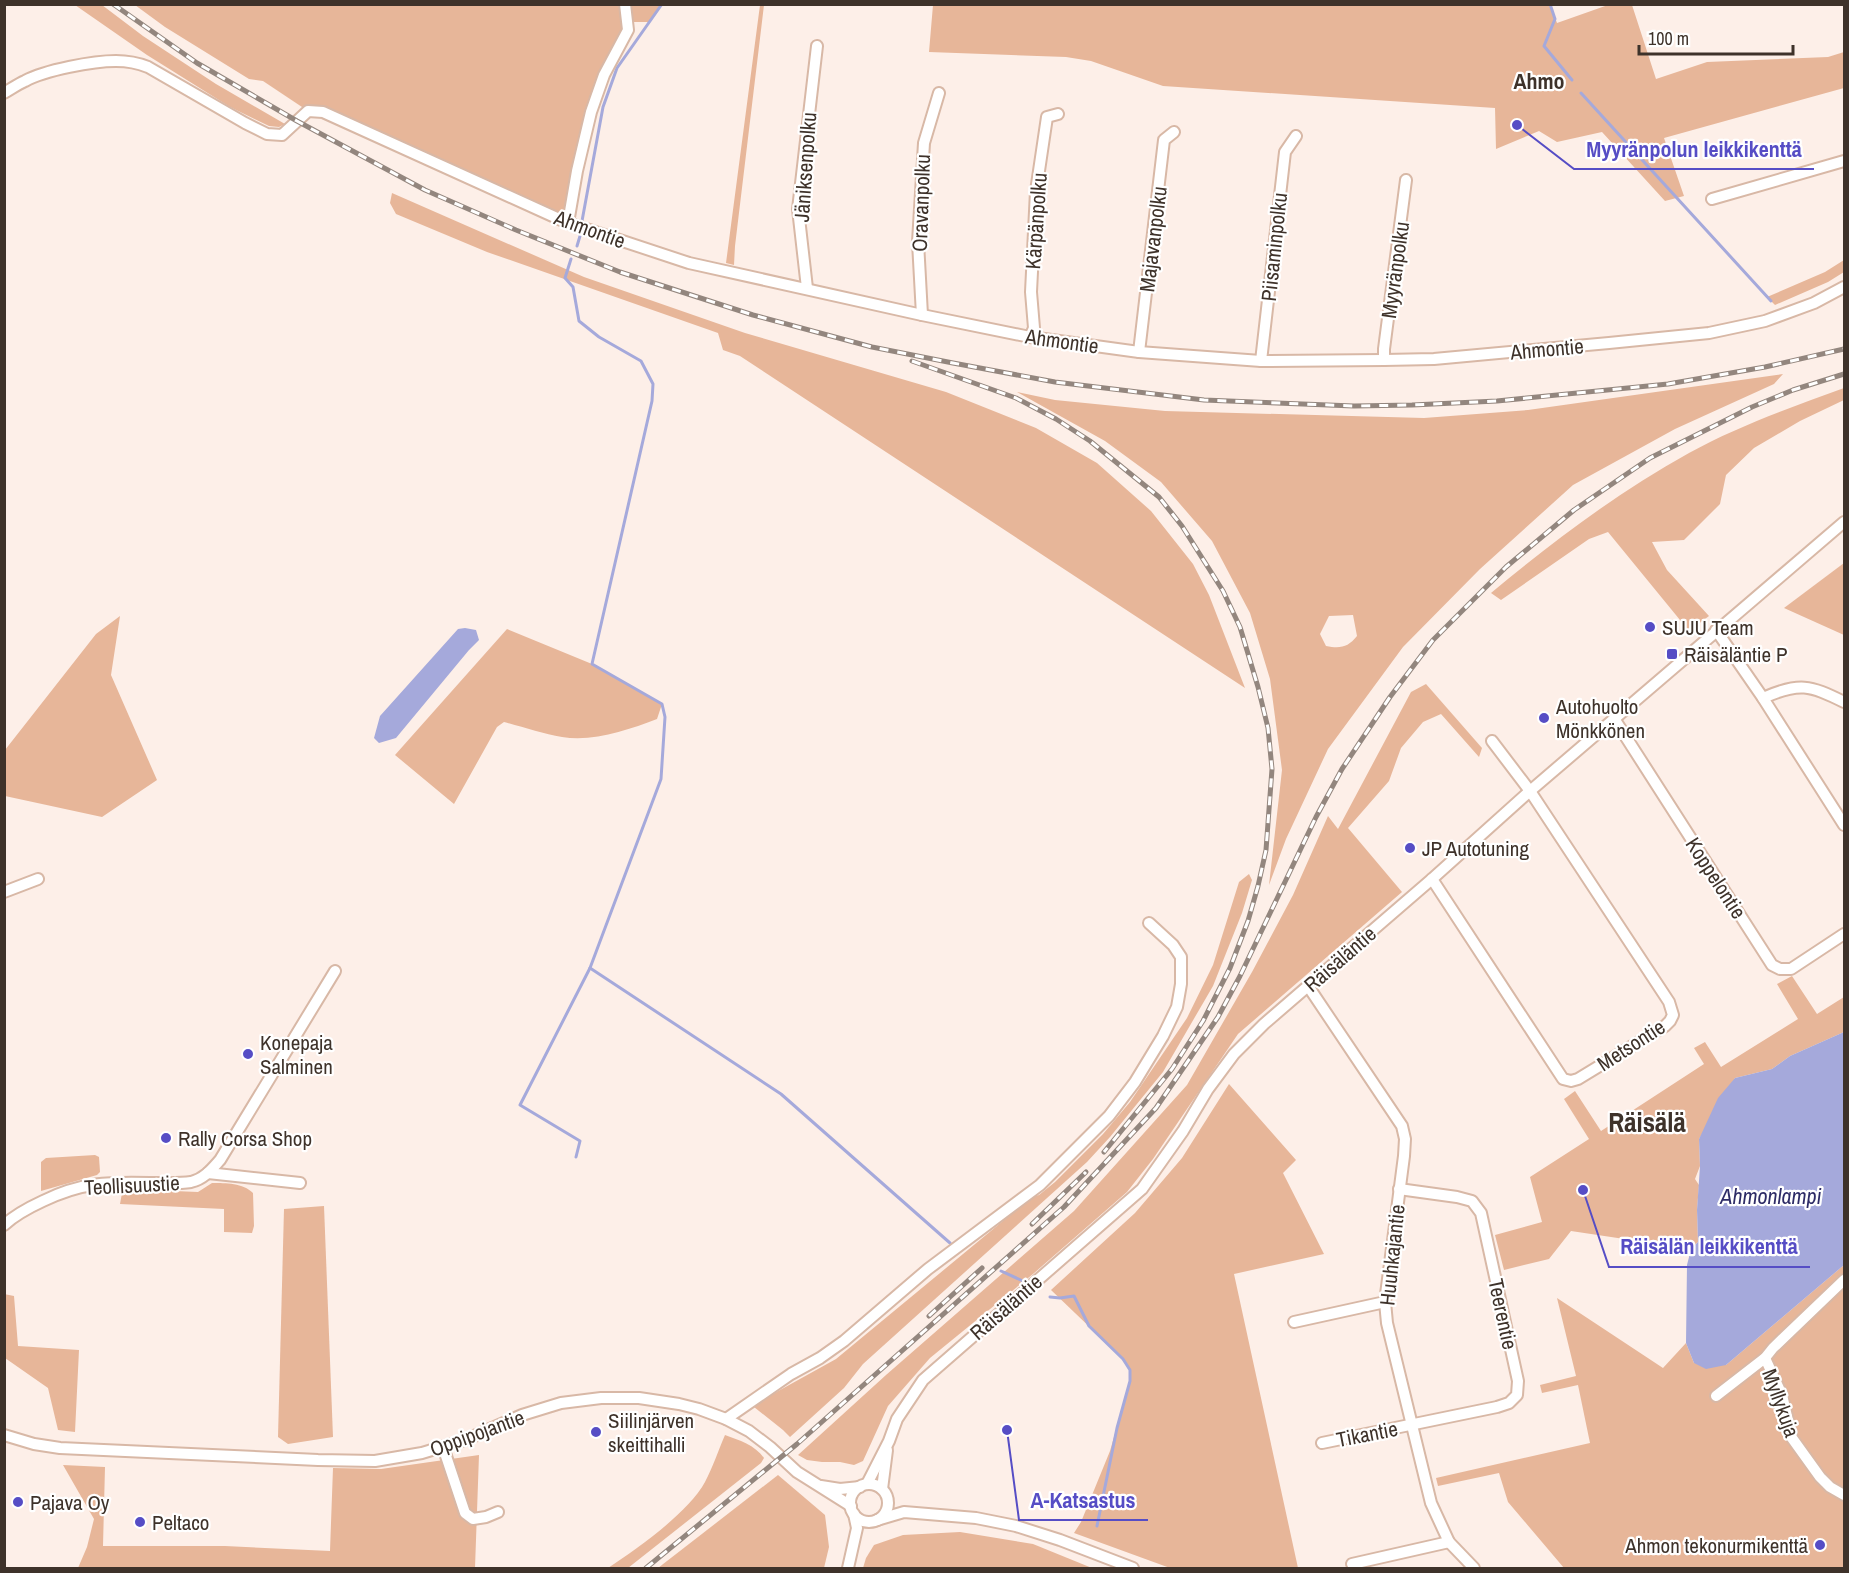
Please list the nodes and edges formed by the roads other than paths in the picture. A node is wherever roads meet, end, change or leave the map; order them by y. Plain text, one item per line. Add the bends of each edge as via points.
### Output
1 (625, 4) edge
2 (817, 45) dead end
3 (4, 93) edge
4 (939, 93) dead end
5 (1058, 114) dead end
6 (1174, 132) dead end
7 (1296, 136) dead end
8 (1845, 161) edge
9 (1406, 180) dead end
10 (1712, 199) dead end
11 (568, 223) junction
12 (1845, 287) edge
13 (807, 288) junction
14 (922, 315) junction
15 (1030, 337) junction
16 (1139, 352) junction
17 (1384, 360) junction
18 (1261, 361) junction
19 (1845, 522) edge
20 (1716, 630) junction
21 (1763, 698) junction
22 (1845, 702) edge
23 (1614, 720) junction
24 (1492, 741) dead end
25 (1530, 791) junction
26 (1845, 825) edge
27 (38, 879) dead end
28 (1432, 879) junction
29 (4, 892) edge
30 (1149, 923) dead end
31 (1845, 934) edge
32 (335, 971) dead end
33 (1308, 986) junction
34 (208, 1173) junction
35 (300, 1183) dead end
36 (1399, 1189) junction
37 (4, 1225) edge
38 (1845, 1280) edge
39 (1385, 1302) junction
40 (1294, 1322) dead end
41 (1765, 1358) junction
42 (1716, 1396) dead end
43 (726, 1419) junction
44 (1412, 1425) junction
45 (4, 1435) edge
46 (889, 1441) junction
47 (1322, 1443) dead end
48 (443, 1447) junction
49 (816, 1486) junction
50 (863, 1486) junction
51 (884, 1492) junction
52 (1845, 1495) edge
53 (852, 1510) junction
54 (498, 1512) dead end
55 (928, 1514) junction
56 (874, 1521) junction
57 (1449, 1542) junction
58 (849, 1564) edge
59 (1352, 1564) dead end
60 (1133, 1569) edge
61 (1474, 1569) edge

1 - 11 street via 628,30 604,75 591,111
2 - 13 street, Jäniksenpolku via 798,209
3 - 11 street, Ahmontie via 42,74 88,64 138,63 267,134 282,135 308,111 323,112
4 - 14 street, Oravanpolku via 924,143 918,242
5 - 15 street, Kärpänpolku via 1047,117 1036,191 1031,292 1034,328
6 - 16 street, Majavanpolku via 1164,140
7 - 18 street, Piisaminpolku via 1285,152
8 - 10 street
9 - 17 street, Myyränpolku
11 - 13 street, Ahmontie via 689,263
12 - 17 street, Ahmontie via 1765,321 1709,333
13 - 14 street, Ahmontie
14 - 15 street, Ahmontie
15 - 16 street, Ahmontie
16 - 18 street, Ahmontie
17 - 18 street, Ahmontie
19 - 20 street, Räisäläntie
20 - 21 street
20 - 23 street, Räisäläntie
21 - 22 street via 1792,687 1810,687
21 - 26 street
23 - 25 street, Räisäläntie
23 - 31 street, Koppelontie via 1772,965 1791,969
24 - 25 street
25 - 28 street, Räisäläntie
25 - 28 street, Metsontie via 1669,1002 1673,1015 1668,1023 1578,1079 1563,1079
27 - 29 street
28 - 33 street, Räisäläntie
30 - 43 street via 1181,957 1177,1007 1164,1036 1109,1116 1040,1185 928,1269 844,1341
32 - 34 street, Teollisuustie via 220,1160
33 - 36 street, Huuhkajantie via 1402,1126 1405,1139
33 - 46 street, Räisäläntie via 1234,1054 1142,1189 923,1380 897,1419
34 - 35 street
34 - 37 street, Teollisuustie via 193,1182 105,1182 82,1186 28,1208
36 - 39 street, Huuhkajantie
36 - 44 street, Teerentie via 1472,1201 1481,1213 1518,1381 1517,1395 1497,1407
38 - 41 street, Myllykuja
39 - 40 street
39 - 44 street, Huuhkajantie
41 - 42 street
41 - 52 street, Myllykuja via 1782,1395 1792,1438 1825,1482
43 - 48 street, Oppipojantie via 679,1404 601,1398 561,1403 522,1415
43 - 49 street, Oppipojantie via 749,1431
44 - 47 street, Tikantie
44 - 57 street, Huuhkajantie via 1431,1503
45 - 48 street, Oppipojantie via 60,1448 318,1460 375,1461
46 - 50 street
46 - 51 street
48 - 54 street via 465,1513 473,1519
49 - 50 street
49 - 53 street, Oppipojantie
50 - 51 street via 878,1486
50 - 53 street via 852,1495
51 - 55 street via 895,1503
51 - 56 street via 888,1506
53 - 56 street via 859,1519
53 - 58 street via 857,1528
55 - 56 street via 904,1512
55 - 60 street via 1016,1526
56 - 58 street via 862,1530
57 - 59 street
57 - 61 street, Huuhkajantie

